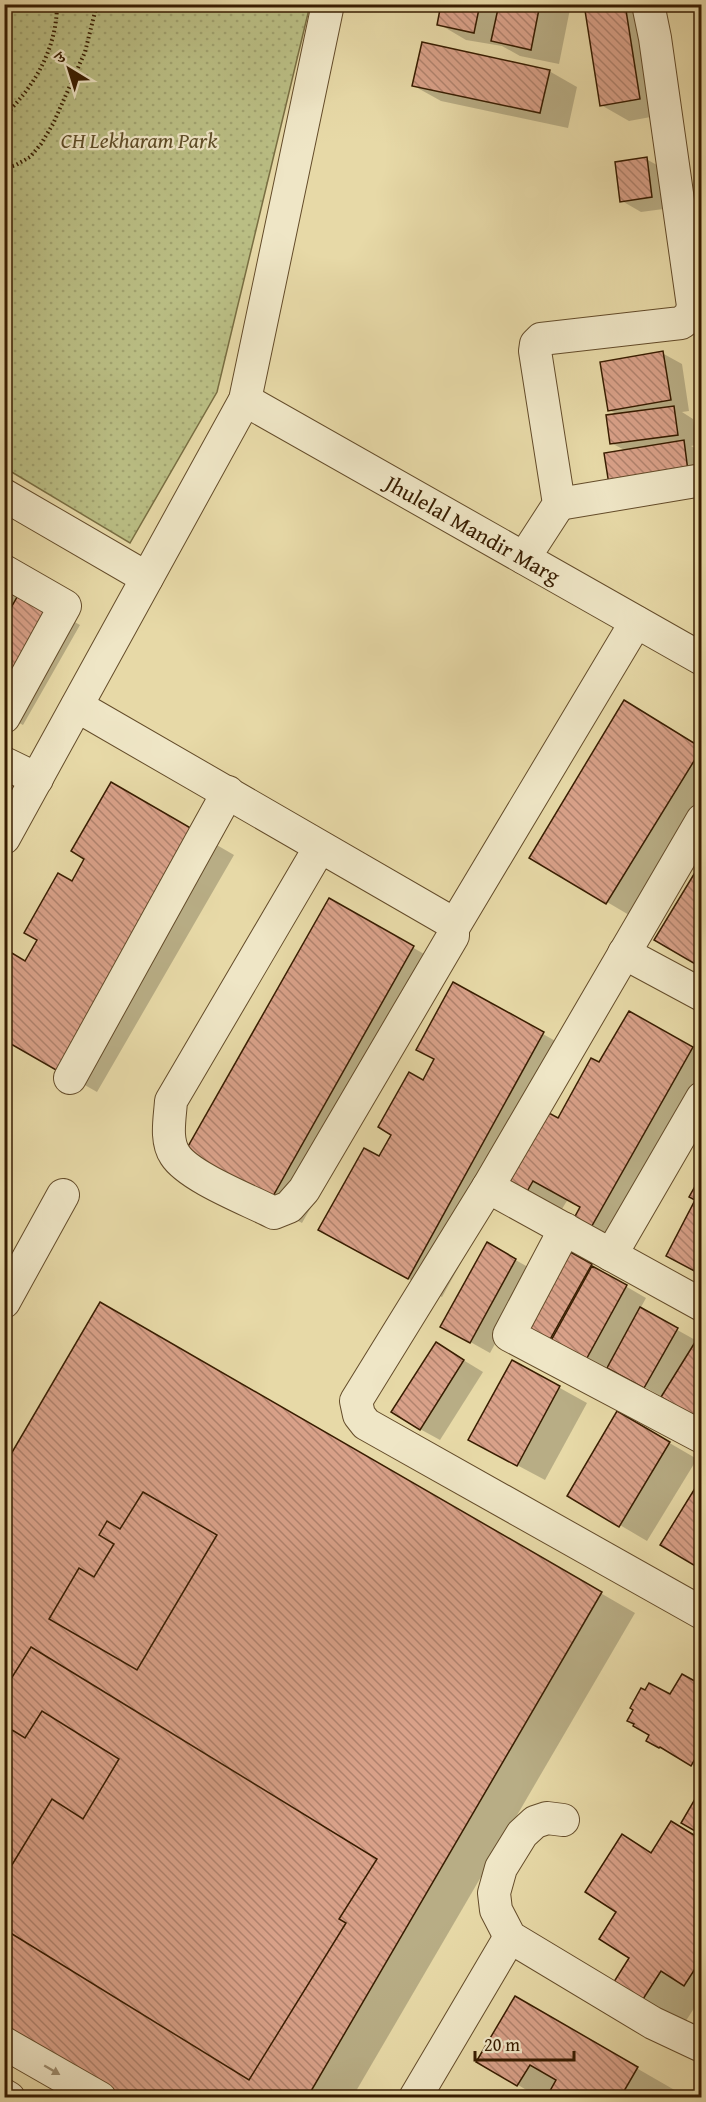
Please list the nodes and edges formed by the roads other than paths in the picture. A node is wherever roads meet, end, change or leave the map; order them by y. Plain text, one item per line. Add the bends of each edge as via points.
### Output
1 (328, 4) edge
2 (648, 4) edge
3 (245, 400) junction
4 (702, 480) edge
5 (4, 495) edge
6 (559, 504) junction
7 (524, 558) junction
8 (4, 571) edge
9 (147, 578) junction
10 (636, 622) junction
11 (702, 659) edge
12 (77, 706) junction
13 (4, 717) edge
14 (4, 763) edge
15 (37, 779) junction
16 (228, 792) junction
17 (702, 820) edge
18 (4, 838) edge
19 (320, 847) junction
20 (453, 928) junction
21 (624, 953) junction
22 (702, 995) edge
23 (70, 1078) dead end
24 (702, 1098) edge
25 (488, 1188) junction
26 (63, 1195) dead end
27 (565, 1229) junction
28 (611, 1255) junction
29 (4, 1302) edge
30 (702, 1305) edge
31 (702, 1437) edge
32 (702, 1613) edge
33 (563, 1820) dead end
34 (510, 1937) junction
35 (4, 2043) edge
36 (702, 2046) edge
37 (4, 2095) edge
38 (9, 2097) edge
39 (100, 2097) edge
40 (415, 2097) edge

1 - 3 street
2 - 6 street via 693,306 690,316 681,323 542,339 536,344
3 - 7 street, Jhulelal Mandir Marg
3 - 9 street
4 - 6 street
5 - 9 street
6 - 7 street
7 - 10 street, Jhulelal Mandir Marg
8 - 13 street via 65,606
9 - 12 street
10 - 11 street, Jhulelal Mandir Marg
10 - 20 street
12 - 15 street
12 - 16 street
14 - 15 street
15 - 18 street
16 - 19 street
16 - 23 street
17 - 21 street
19 - 20 street via 450,921
19 - 20 street via 171,1101 168,1132 174,1155 194,1173 274,1213 289,1207 304,1190 453,936
21 - 22 street
21 - 25 street
24 - 28 street
25 - 27 street
25 - 32 street via 356,1401 359,1415 366,1424
26 - 29 street
27 - 28 street
27 - 31 street via 509,1335
28 - 30 street
33 - 34 street via 547,1818 535,1822 522,1834 501,1868 494,1893 496,1910
34 - 36 street via 653,2023
34 - 40 street
35 -> 39 street
37 - 38 street

